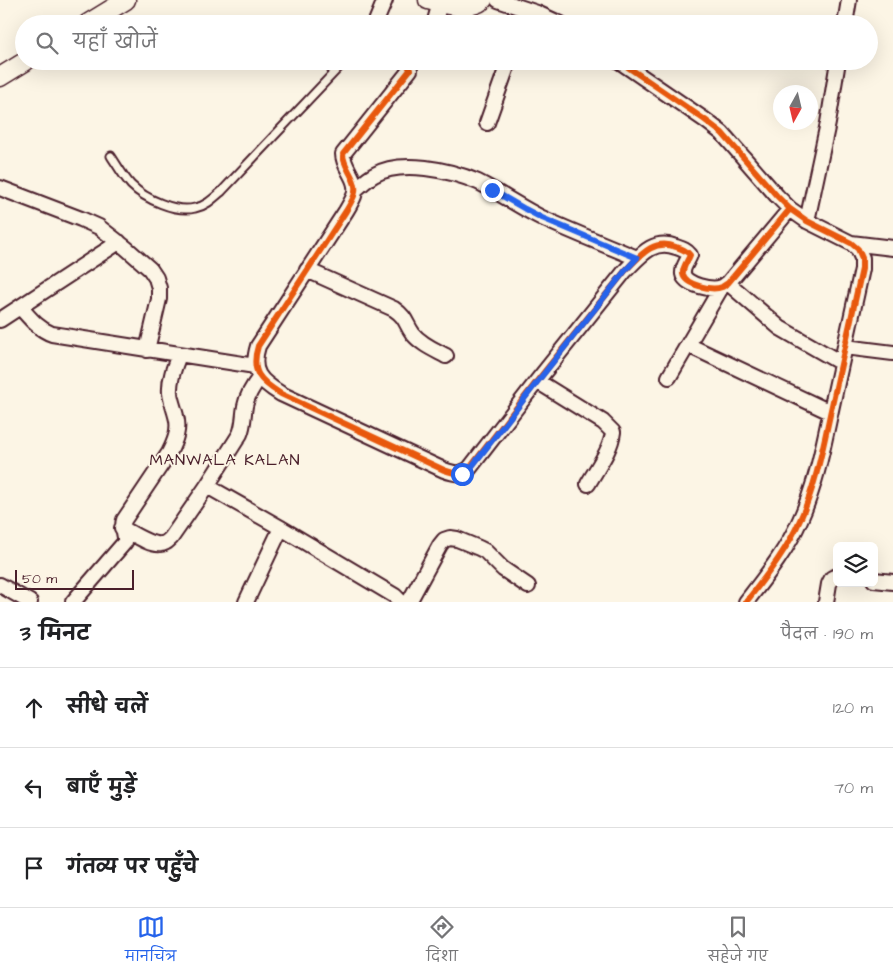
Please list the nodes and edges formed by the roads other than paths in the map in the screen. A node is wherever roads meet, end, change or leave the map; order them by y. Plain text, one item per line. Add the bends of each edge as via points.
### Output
1 (126, 0) edge
2 (385, 0) edge
3 (483, 0) edge
4 (498, 0) edge
5 (849, 0) edge
6 (434, 2) edge
7 (527, 10) junction
8 (102, 15) edge
9 (379, 15) edge
10 (434, 15) edge
11 (525, 15) edge
12 (539, 15) edge
13 (846, 15) edge
14 (15, 68) edge
15 (336, 70) edge
16 (406, 70) edge
17 (506, 70) edge
18 (632, 70) edge
19 (837, 70) edge
20 (0, 77) edge
21 (487, 123) dead end
22 (111, 156) dead end
23 (0, 188) edge
24 (356, 189) junction
25 (790, 209) junction
26 (807, 220) junction
27 (119, 242) junction
28 (852, 243) junction
29 (893, 248) edge
30 (637, 258) junction
31 (307, 270) junction
32 (725, 285) junction
33 (20, 307) junction
34 (0, 320) edge
35 (688, 345) junction
36 (845, 347) junction
37 (147, 350) junction
38 (893, 353) edge
39 (179, 355) junction
40 (446, 356) dead end
41 (841, 363) junction
42 (257, 372) junction
43 (669, 377) dead end
44 (538, 381) junction
45 (830, 412) junction
46 (588, 484) dead end
47 (207, 486) junction
48 (122, 528) junction
49 (281, 528) junction
50 (833, 578) edge
51 (878, 580) edge
52 (893, 582) edge
53 (0, 585) edge
54 (528, 586) dead end
55 (30, 602) edge
56 (73, 602) edge
57 (246, 602) edge
58 (401, 602) edge
59 (410, 602) edge
60 (746, 602) edge
61 (826, 602) edge

1 - 8 street
2 - 9 street
3 - 6 street via 467,6
4 - 7 street
5 - 13 street
6 - 10 street
7 - 11 street
7 - 12 street
14 - 20 street
15 - 22 lane via 222,191 197,208 175,208 140,193 125,178
16 - 24 street via 343,154
17 - 21 street
18 - 25 street via 722,133
19 - 26 street
23 - 27 street via 99,227
24 - 30 street via 373,175 396,167 443,172 478,182 542,218
24 - 31 street via 346,211
25 - 26 street
25 - 32 street
26 - 28 street
27 - 33 street
27 - 37 street via 150,269 159,288
28 - 29 street
28 - 36 street via 862,258 862,269
30 - 32 street via 654,245 670,244 690,255 683,270 689,282 711,288
30 - 44 street
31 - 40 street via 394,309 404,317 413,334
31 - 42 street via 258,346 255,356
32 - 35 street
32 - 41 street via 780,328
33 - 34 street
33 - 37 street via 45,332
35 - 43 street
35 - 45 street
36 - 38 street
36 - 41 street
37 - 39 street
39 - 42 street
39 - 48 street via 170,384 178,425 175,441
41 - 45 street
42 - 44 street via 268,386 282,394 452,474 462,474 470,469
42 - 47 street via 245,406 240,434
44 - 46 street via 603,422 613,432
45 - 60 street via 818,468 800,520 770,571
47 - 48 street via 166,542 149,543
47 - 49 street
48 - 56 street via 125,542
49 - 57 street
49 - 58 street
50 - 61 street
51 - 52 street
53 - 55 street
54 - 59 street via 484,551 450,538 440,545

